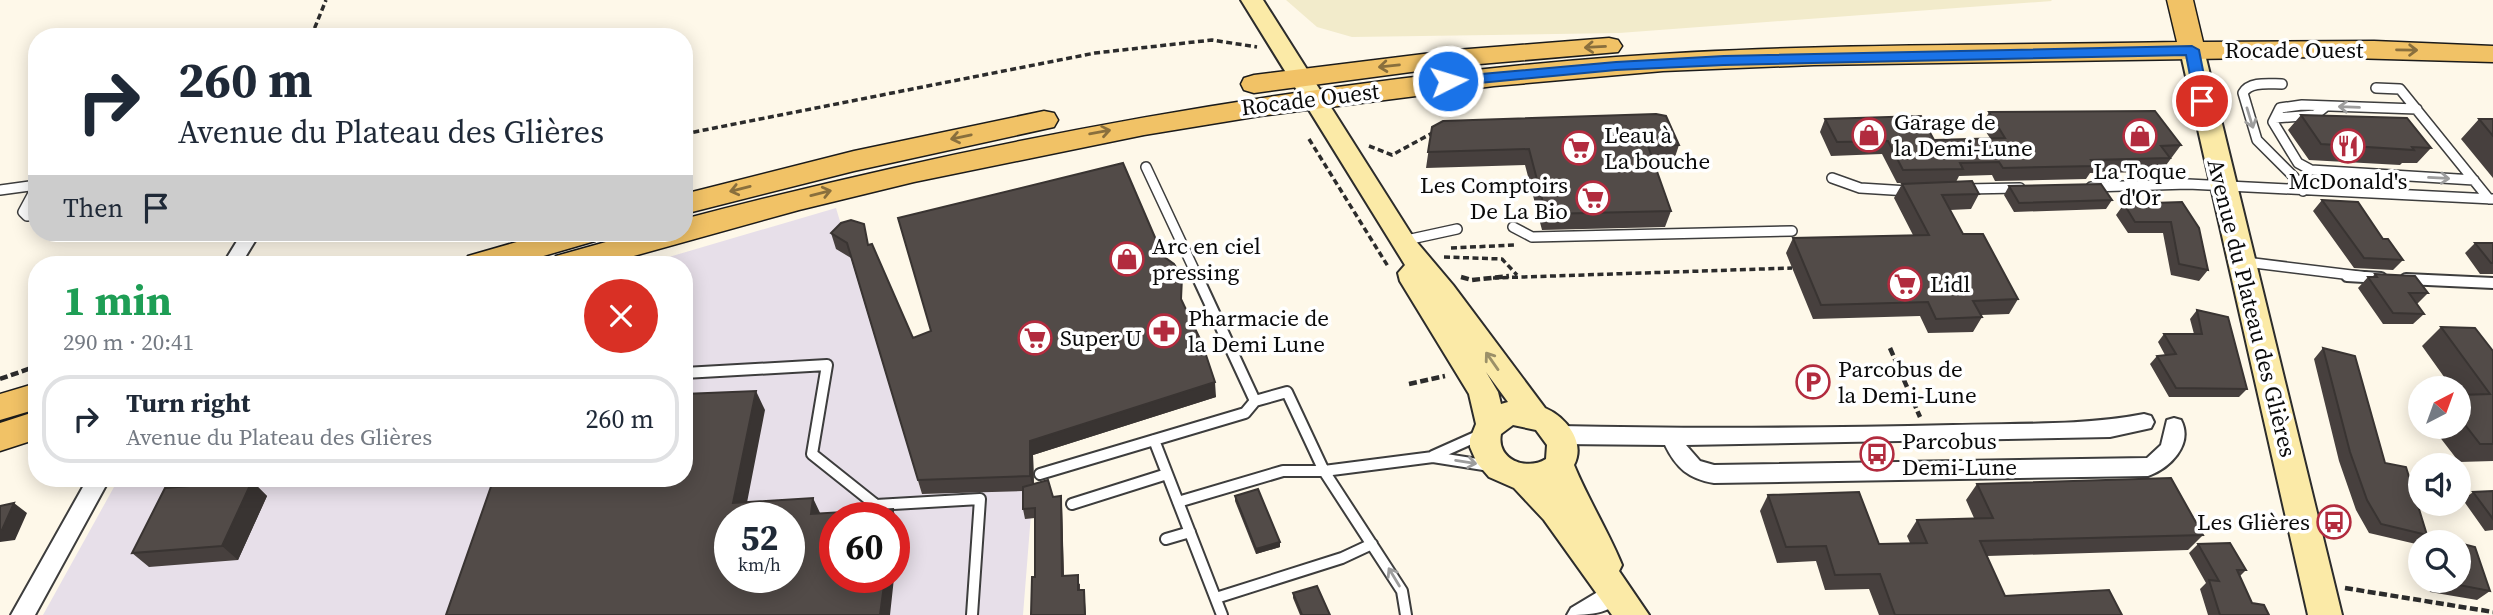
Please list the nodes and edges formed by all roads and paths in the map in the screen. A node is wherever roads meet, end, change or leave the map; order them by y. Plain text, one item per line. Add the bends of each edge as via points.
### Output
1 (326, 0) edge
2 (1252, 0) edge
3 (2180, 0) edge
4 (316, 28) edge
5 (2493, 35) edge
6 (2190, 40) junction
7 (2493, 54) edge
8 (1298, 76) junction
9 (2282, 84) dead end
10 (2376, 88) dead end
11 (2417, 109) junction
12 (1438, 130) edge
13 (693, 132) edge
14 (1363, 137) dead end
15 (1309, 139) dead end
16 (1146, 167) dead end
17 (1832, 178) dead end
18 (2474, 180) junction
19 (28, 186) edge
20 (2222, 186) junction
21 (2081, 187) edge
22 (2027, 188) edge
23 (0, 190) edge
24 (1919, 190) edge
25 (1960, 190) edge
26 (2302, 191) junction
27 (2492, 196) edge
28 (28, 202) edge
29 (693, 202) edge
30 (28, 216) edge
31 (693, 228) edge
32 (1513, 228) dead end
33 (1457, 229) dead end
34 (1793, 231) dead end
35 (1523, 233) junction
36 (554, 242) edge
37 (644, 242) edge
38 (1403, 244) junction
39 (506, 256) edge
40 (595, 256) edge
41 (2240, 261) junction
42 (1792, 268) dead end
43 (1394, 274) dead end
44 (1517, 275) junction
45 (2387, 278) edge
46 (1472, 279) dead end
47 (2400, 279) edge
48 (2493, 283) edge
49 (28, 369) edge
50 (693, 372) edge
51 (1446, 376) dead end
52 (0, 379) edge
53 (1409, 384) dead end
54 (28, 399) edge
55 (1255, 401) junction
56 (0, 407) edge
57 (1534, 415) junction
58 (2144, 422) dead end
59 (2174, 426) dead end
60 (28, 428) edge
61 (1489, 428) junction
62 (0, 437) edge
63 (1672, 437) junction
64 (1154, 440) junction
65 (1560, 450) junction
66 (1433, 457) junction
67 (1324, 471) junction
68 (1511, 472) junction
69 (1040, 474) dead end
70 (1167, 474) junction
71 (94, 487) edge
72 (1178, 502) junction
73 (1072, 504) dead end
74 (1190, 532) junction
75 (1166, 539) dead end
76 (1372, 544) junction
77 (2318, 583) junction
78 (1216, 598) junction
79 (1624, 603) edge
80 (2493, 612) edge
81 (23, 615) edge
82 (972, 615) edge
83 (1222, 615) edge
84 (1406, 615) edge
85 (1579, 615) edge
86 (2325, 615) edge

1 - 4 path
2 - 8 main road
3 - 6 main road, Avenue du Plateau des Glières
5 - 6 main road via 2364,30
6 -> 7 main road, Rocade Ouest
6 - 8 main road, Rocade Ouest
6 - 20 main road, Avenue du Plateau des Glières
8 - 13 path via 1249,45 1212,40 1095,53
8 -> 29 main road, Rocade Ouest via 983,132
31 -> 8 main road, Rocade Ouest
8 - 38 main road
9 -> 26 lane via 2254,85 2243,93 2255,137 2285,166
10 - 11 lane via 2400,89
11 - 18 lane
11 -> 18 lane via 2302,105 2280,108 2274,127 2304,168
12 - 14 path via 1392,155 1370,147
15 - 43 path
16 - 55 lane
17 - 24 lane via 1868,191
18 - 27 lane
19 - 23 lane
20 - 21 lane
20 - 26 lane
20 - 41 main road, Avenue du Plateau des Glières
22 - 25 lane
26 - 27 lane
28 - 30 lane via 23,212
32 - 35 lane
33 - 38 lane
34 - 35 lane via 1532,237
35 - 44 path via 1512,247 1438,251 1441,257 1503,259
36 - 39 main road
37 - 40 main road
57 -> 38 main road
38 - 61 main road via 1414,281 1483,392
41 - 45 lane
41 - 77 main road, Avenue du Plateau des Glières
42 - 44 path
44 - 46 path
47 - 48 lane
49 - 52 path
50 - 82 lane via 827,365 812,454 876,505 980,499
51 - 53 path
54 - 56 main road
55 - 64 lane via 1245,413
55 - 67 lane via 1287,392
57 - 61 main road via 1511,414
57 - 65 main road via 1549,423
58 - 63 street via 2110,429
59 - 63 street via 2165,457 2148,467 1714,474 1689,467
60 - 62 main road
61 - 66 lane
61 - 68 main road via 1487,453
63 - 65 street
64 - 69 lane
64 - 70 lane
65 - 68 main road via 1542,476
65 - 79 main road via 1566,486 1593,531
66 - 67 lane
66 -> 68 lane
67 - 72 lane via 1283,471
67 - 76 lane
68 - 79 main road via 1555,510
70 - 72 lane
70 - 73 lane
71 - 81 street
72 - 74 lane
74 - 75 lane
74 - 78 lane
76 - 78 lane
84 -> 76 lane via 1402,591
77 - 80 path
77 - 86 main road, Avenue du Plateau des Glières
78 - 83 lane
79 - 85 street

